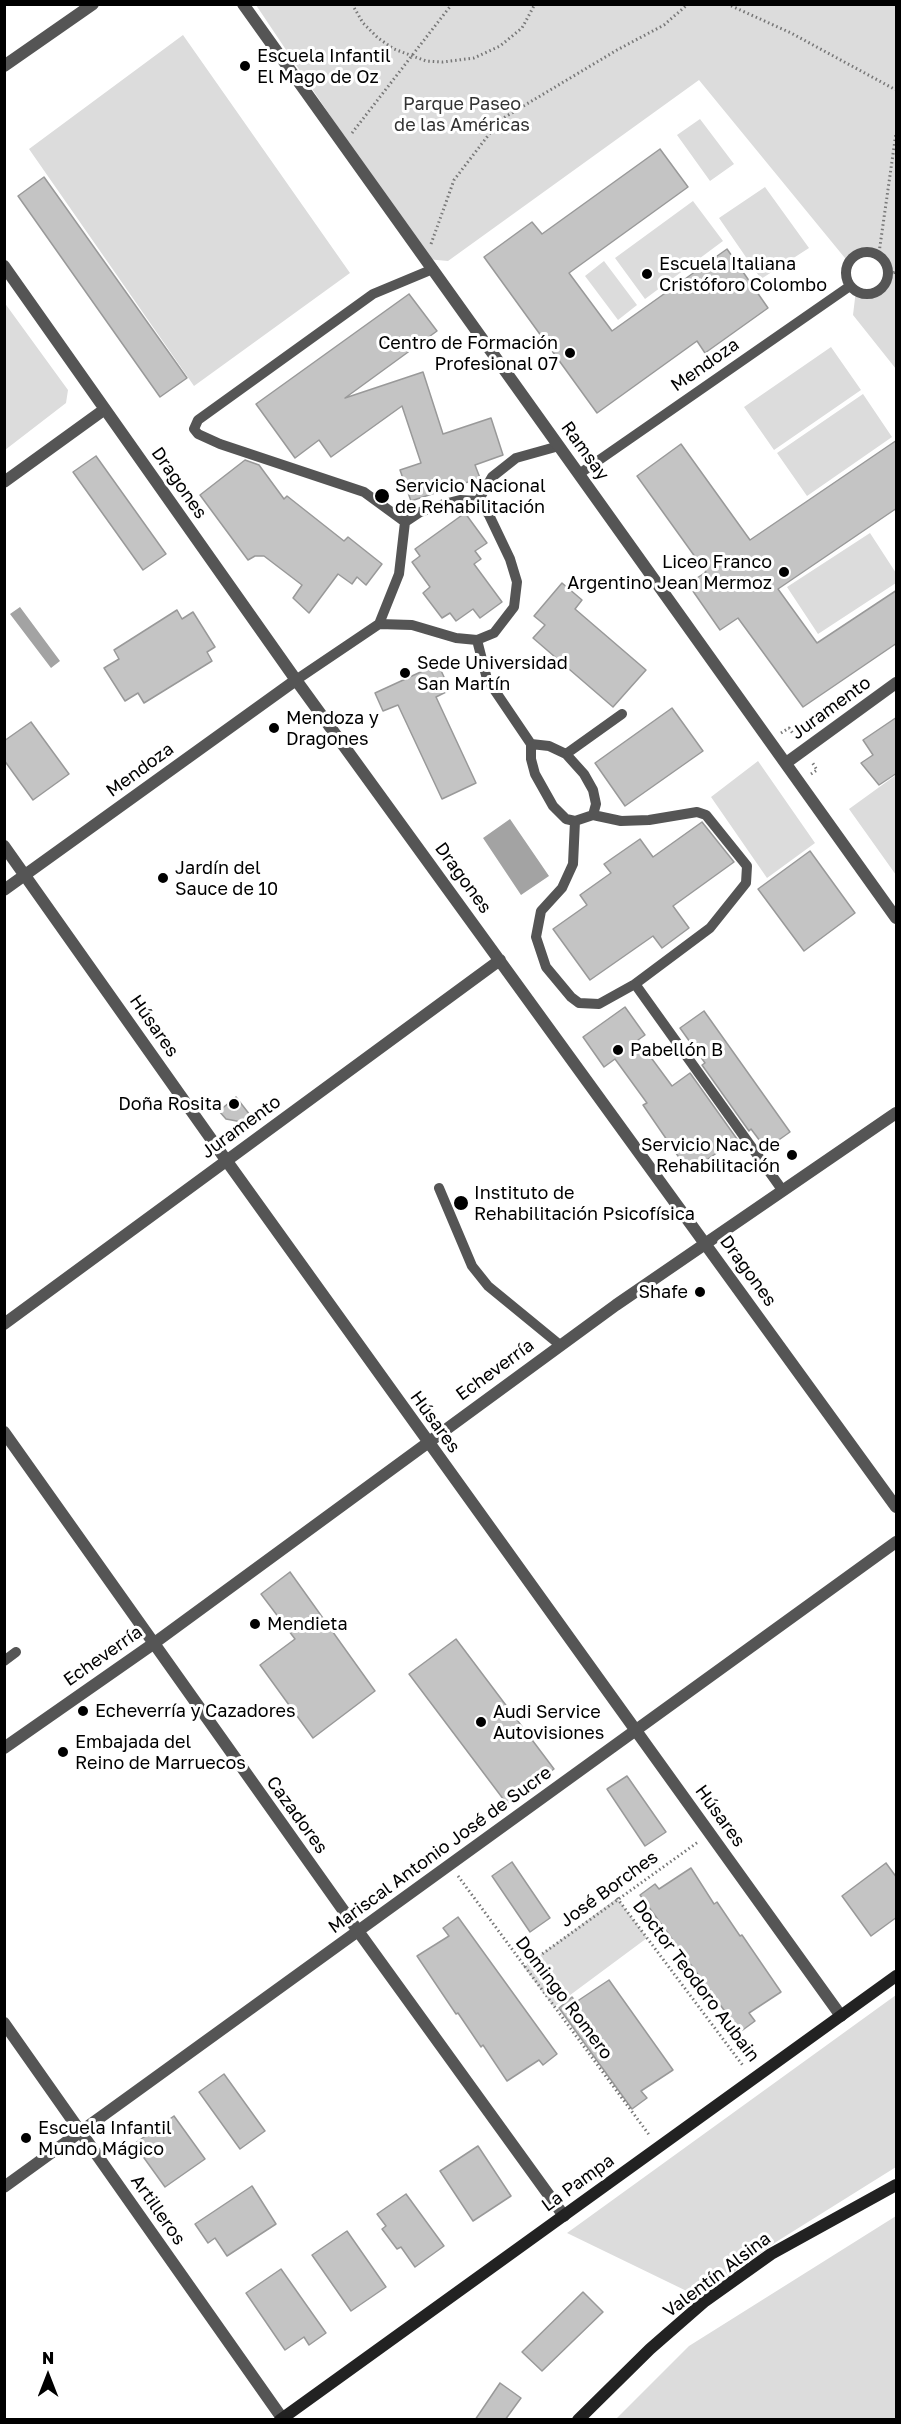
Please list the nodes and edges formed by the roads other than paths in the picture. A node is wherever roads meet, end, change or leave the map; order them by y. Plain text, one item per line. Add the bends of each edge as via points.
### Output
1 (93, 4) edge
2 (243, 4) edge
3 (4, 66) edge
4 (429, 264) junction
5 (4, 266) edge
6 (892, 273) edge
7 (850, 286) junction
8 (105, 409) junction
9 (559, 446) junction
10 (579, 474) junction
11 (4, 482) edge
12 (478, 501) junction
13 (405, 522) junction
14 (379, 624) junction
15 (477, 640) junction
16 (296, 680) junction
17 (897, 683) edge
18 (622, 714) dead end
19 (531, 744) junction
20 (566, 754) junction
21 (786, 763) junction
22 (593, 815) junction
23 (575, 821) junction
24 (4, 846) edge
25 (25, 875) junction
26 (4, 890) edge
27 (897, 918) edge
28 (500, 960) junction
29 (635, 984) junction
30 (897, 1113) edge
31 (226, 1160) junction
32 (439, 1188) dead end
33 (783, 1191) junction
34 (706, 1245) junction
35 (4, 1324) edge
36 (560, 1345) junction
37 (4, 1432) edge
38 (427, 1441) junction
39 (897, 1507) edge
40 (897, 1542) edge
41 (153, 1644) junction
42 (16, 1652) dead end
43 (4, 1661) edge
44 (636, 1731) junction
45 (4, 1748) edge
46 (358, 1931) junction
47 (897, 1976) edge
48 (841, 2016) junction
49 (4, 2023) edge
50 (81, 2131) junction
51 (897, 2185) edge
52 (4, 2187) edge
53 (564, 2216) junction
54 (281, 2419) edge
55 (578, 2420) edge

1 - 3 street
2 - 4 street, Ramsay
4 - 9 street, Ramsay
4 - 13 lane via 373,294 198,420 194,429 220,444 364,492
5 - 8 street, Dragones
6 - 7 lane via 877,292 862,293
6 - 7 lane via 880,255 866,252 849,263
7 - 10 lane, Mendoza
8 - 11 street
8 - 16 street, Dragones
9 - 10 street, Ramsay
9 - 12 lane via 516,458 492,477
10 - 21 street, Ramsay
12 - 13 lane via 444,504
12 - 15 lane via 510,559 517,582 514,607 494,633
13 - 14 lane via 399,574
14 - 15 lane via 412,625
14 - 16 lane
15 - 19 lane via 488,679
16 - 25 street, Mendoza
16 - 28 street, Dragones
17 - 21 street, Juramento
18 - 20 lane
19 - 20 lane
19 - 23 lane via 536,774 553,806 566,819
20 - 22 lane via 593,790
21 - 27 street, Ramsay
22 - 23 lane
22 - 29 lane via 621,821 697,812 706,815 747,866 746,883 710,928
23 - 29 lane via 573,864 562,888 541,910 536,937 546,967 579,1003 600,1004
24 - 25 street, Húsares
25 - 26 street, Mendoza
25 - 31 street, Húsares
28 - 31 street, Juramento
28 - 34 street, Dragones
29 - 33 lane
30 - 33 street, Echeverría
31 - 35 street, Juramento
31 - 38 street, Húsares
32 - 36 lane via 472,1266 489,1286
33 - 34 street, Echeverría
34 - 36 street, Echeverría
34 - 39 street, Dragones
36 - 38 street, Echeverría
37 - 41 street, Cazadores
38 - 41 street, Echeverría
38 - 44 street, Húsares
40 - 44 street, Mariscal Antonio José de Sucre
41 - 45 street, Echeverría
41 - 46 street, Cazadores
42 - 43 lane
44 - 46 street, Mariscal Antonio José de Sucre
44 - 48 street, Húsares
46 - 50 street, Mariscal Antonio José de Sucre
46 - 53 street, Cazadores
47 - 48 street, La Pampa
48 - 53 street, La Pampa
49 - 50 street, Artilleros
50 - 52 street, Mariscal Antonio José de Sucre
50 - 54 street, Artilleros
51 - 55 street, Valentín Alsina via 771,2253 705,2301
53 - 54 street, La Pampa

